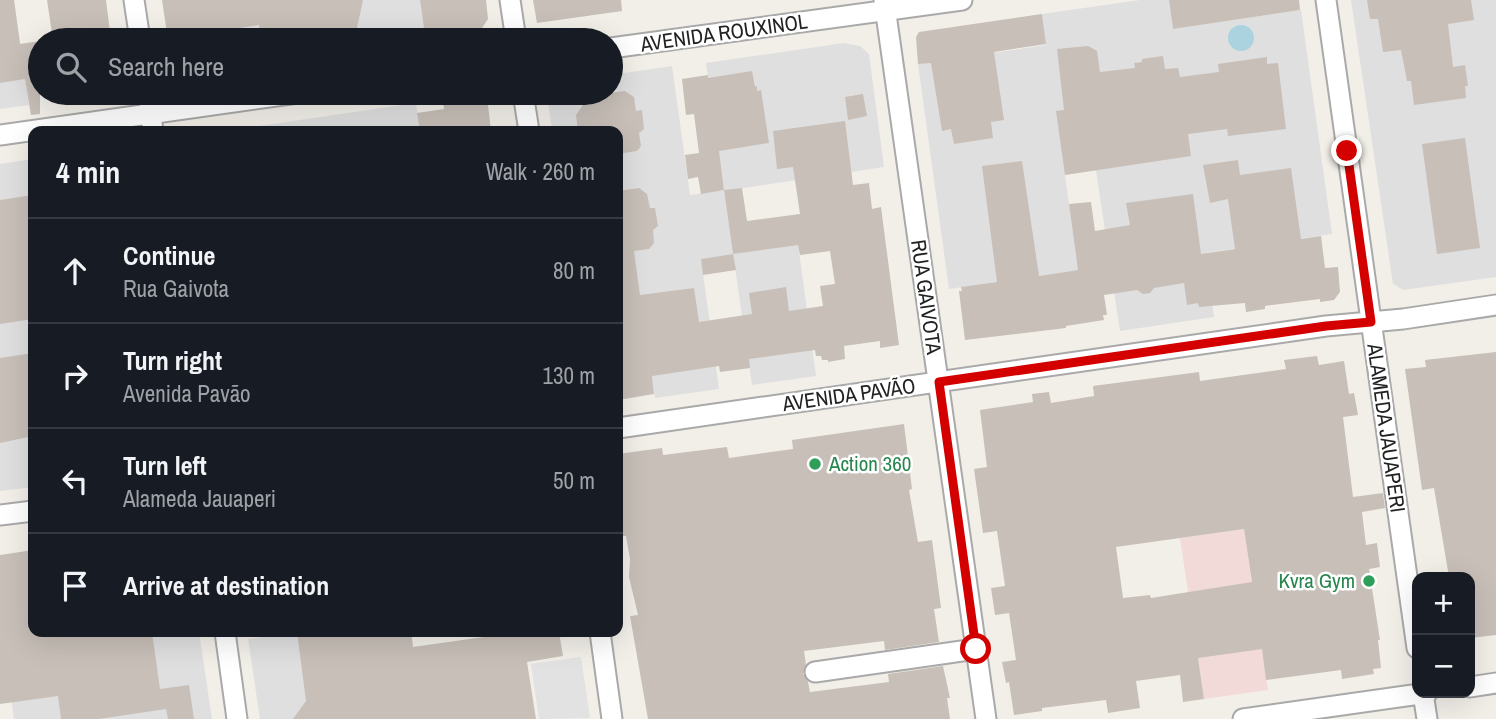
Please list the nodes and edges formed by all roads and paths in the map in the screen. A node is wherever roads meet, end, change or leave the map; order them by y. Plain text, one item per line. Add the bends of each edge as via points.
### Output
1 (134, 0) edge
2 (510, 0) edge
3 (962, 0) edge
4 (1326, 0) edge
5 (884, 5) edge
6 (138, 28) edge
7 (514, 28) edge
8 (623, 46) edge
9 (238, 105) edge
10 (525, 105) edge
11 (152, 122) edge
12 (105, 126) edge
13 (528, 126) edge
14 (28, 133) edge
15 (0, 135) edge
16 (1496, 305) edge
17 (1371, 322) junction
18 (939, 382) junction
19 (623, 427) edge
20 (28, 511) edge
21 (0, 515) edge
22 (1415, 635) edge
23 (226, 637) edge
24 (601, 637) edge
25 (976, 649) junction
26 (815, 671) dead end
27 (1496, 683) edge
28 (1475, 686) edge
29 (1412, 695) edge
30 (1425, 698) edge
31 (237, 719) edge
32 (612, 719) edge
33 (986, 719) edge
34 (1243, 719) edge
35 (1427, 719) edge

1 - 6 street
2 - 7 street
3 - 5 street, AVENIDA ROUXINOL
4 - 17 street, ALAMEDA JAUAPERI
5 - 8 street, AVENIDA ROUXINOL
5 - 18 street, RUA GAIVOTA
9 - 11 street
10 - 13 street
11 - 12 street
14 - 15 street
16 - 17 street, AVENIDA PAVÃO
17 - 18 street, AVENIDA PAVÃO
17 - 22 street, ALAMEDA JAUAPERI
18 - 19 street, AVENIDA PAVÃO
18 - 25 street, RUA GAIVOTA
20 - 21 street
23 - 31 street
24 - 32 street
25 - 26 street
25 - 33 street, RUA GAIVOTA
27 - 28 street
29 - 34 street
30 - 35 street

